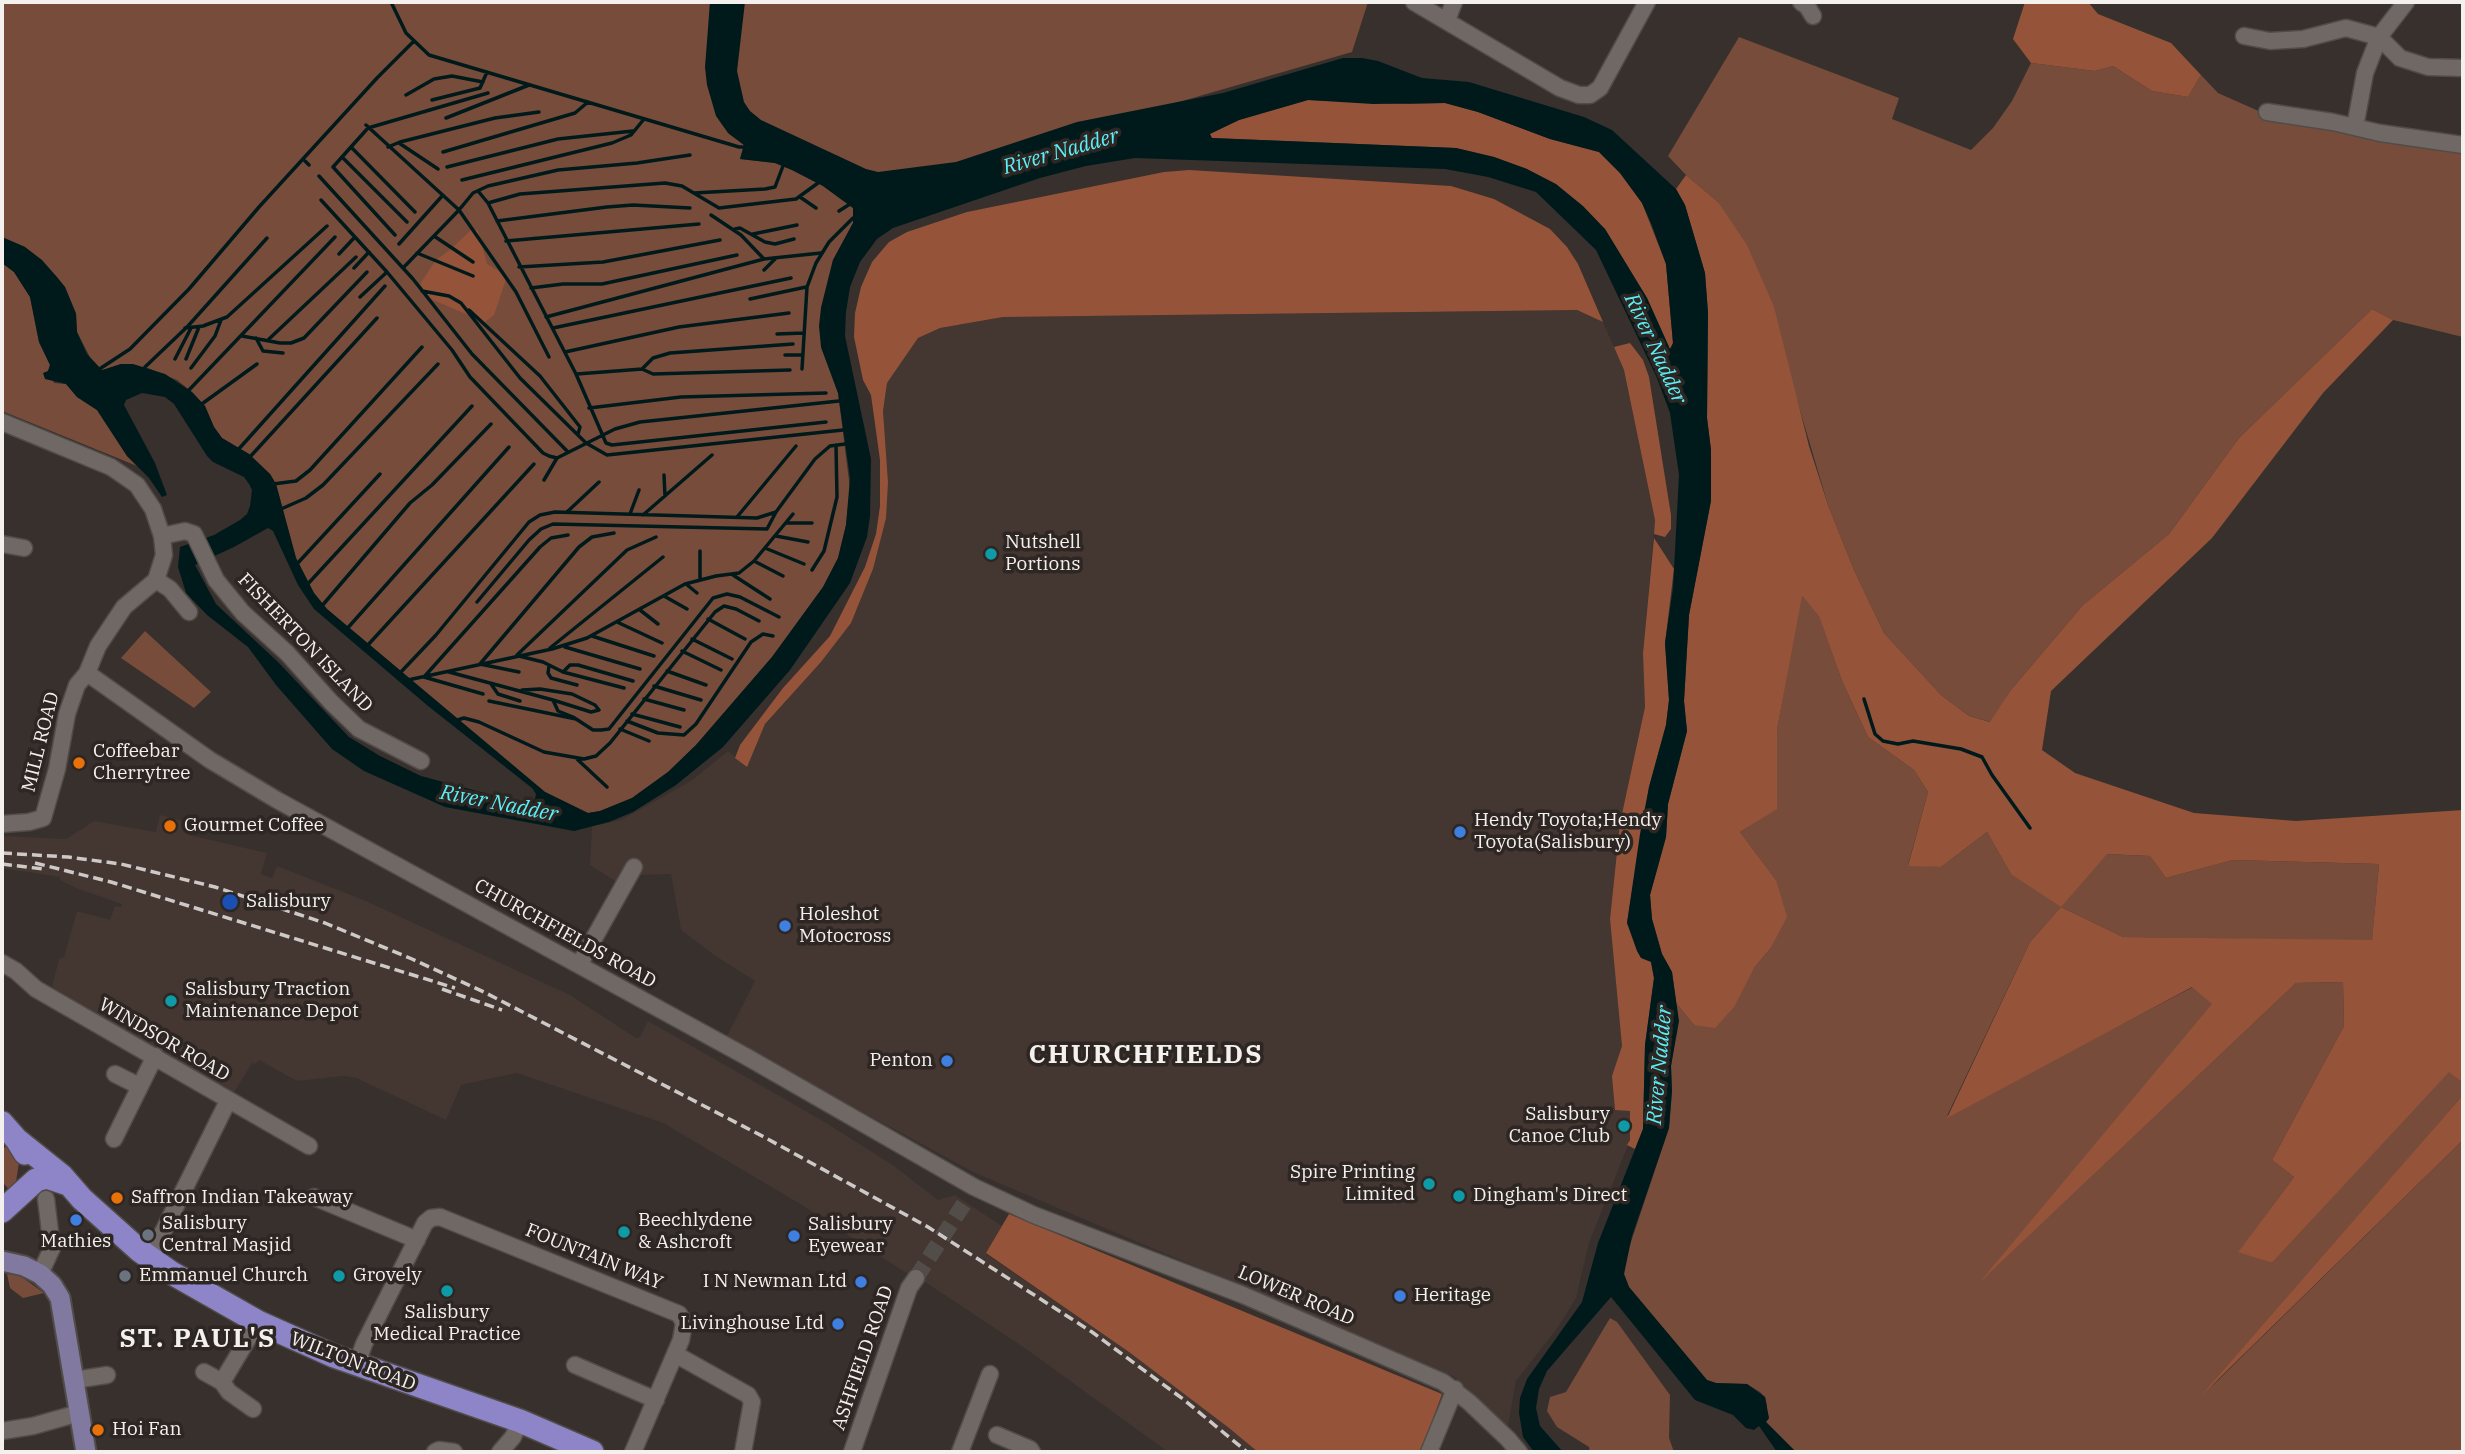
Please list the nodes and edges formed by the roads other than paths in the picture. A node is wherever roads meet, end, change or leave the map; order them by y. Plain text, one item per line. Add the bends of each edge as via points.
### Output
1 (1414, 2) edge
2 (1454, 2) edge
3 (1647, 2) edge
4 (1801, 2) edge
5 (2406, 2) edge
6 (1813, 16) dead end
7 (1447, 20) junction
8 (2244, 36) dead end
9 (2379, 37) junction
10 (2463, 68) edge
11 (2267, 112) dead end
12 (2355, 127) junction
13 (2463, 145) edge
14 (2, 422) edge
15 (162, 536) junction
16 (2, 544) edge
17 (24, 548) dead end
18 (156, 580) junction
19 (189, 612) dead end
20 (87, 673) junction
21 (421, 761) dead end
22 (2, 824) edge
23 (634, 867) dead end
24 (2, 964) edge
25 (579, 965) junction
26 (155, 1056) junction
27 (115, 1074) dead end
28 (139, 1086) junction
29 (228, 1101) junction
30 (10, 1131) edge
31 (114, 1139) dead end
32 (309, 1146) dead end
33 (68, 1184) junction
34 (24, 1190) junction
35 (314, 1197) dead end
36 (46, 1199) dead end
37 (3, 1212) edge
38 (1034, 1215) joint
39 (417, 1240) junction
40 (150, 1258) junction
41 (2, 1261) edge
42 (40, 1274) junction
43 (915, 1278) tunnel mouth
44 (258, 1322) junction
45 (675, 1354) junction
46 (357, 1364) junction
47 (575, 1365) dead end
48 (204, 1372) dead end
49 (990, 1374) dead end
50 (107, 1375) dead end
51 (74, 1380) junction
52 (222, 1382) junction
53 (1455, 1390) junction
54 (656, 1400) junction
55 (253, 1409) dead end
56 (79, 1413) junction
57 (520, 1421) junction
58 (2, 1431) edge
59 (997, 1436) dead end
60 (86, 1452) edge
61 (435, 1452) edge
62 (454, 1452) edge
63 (500, 1452) edge
64 (592, 1452) edge
65 (633, 1452) edge
66 (743, 1452) edge
67 (852, 1452) edge
68 (960, 1452) edge
69 (1032, 1452) edge
70 (1429, 1452) edge
71 (1519, 1452) edge

1 - 7 street
2 - 7 street
3 - 7 street via 1600,88 1590,95 1560,88
4 - 6 street
5 - 9 street
8 - 9 street via 2270,41 2304,39 2346,29
9 - 10 street via 2400,58 2428,67
9 - 12 street via 2365,73
11 - 12 street
12 - 13 street
14 - 15 street via 123,474 144,493
15 - 18 street via 163,564
15 - 21 street, FISHERTON ISLAND via 190,531 198,538 216,580 243,613 288,653 359,729
16 - 17 street
18 - 19 street
18 - 20 street, MILL ROAD via 124,607 98,646
20 - 22 street, MILL ROAD via 71,700 43,818
20 - 25 street, CHURCHFIELDS ROAD via 210,760
23 - 25 street
24 - 26 street, WINDSOR ROAD via 36,989
25 - 38 street, CHURCHFIELDS ROAD via 810,1092 970,1193
26 - 28 street
26 - 29 street, WINDSOR ROAD
27 - 28 street
28 - 31 street
29 - 32 street, WINDSOR ROAD
29 - 40 street
30 - 33 highway, WILTON ROAD
30 - 34 highway via 27,1159
33 - 34 highway via 47,1177
33 - 40 highway, WILTON ROAD
34 - 37 highway
35 - 39 street
36 - 42 street via 52,1248
38 - 53 street, LOWER ROAD via 1243,1295
39 - 45 street, FOUNTAIN WAY via 425,1223 440,1217 679,1314 684,1323
39 - 46 street, FOUNTAIN WAY
40 - 44 highway, WILTON ROAD
41 - 42 main road
42 - 51 main road via 60,1298
43 - 67 street, ASHFIELD ROAD
44 - 46 highway, WILTON ROAD
44 - 52 street
45 - 54 street, FOUNTAIN WAY
45 - 66 street via 748,1395 751,1415
46 - 57 highway, WILTON ROAD
47 - 54 street
48 - 52 street
49 - 68 street
50 - 51 street
51 - 56 main road
52 - 55 street
53 - 70 street
53 - 71 street, LOWER ROAD
54 - 65 street, FOUNTAIN WAY
56 - 58 street
56 - 60 main road
57 - 63 street
57 - 64 highway, WILTON ROAD
59 - 69 street
61 - 62 street

